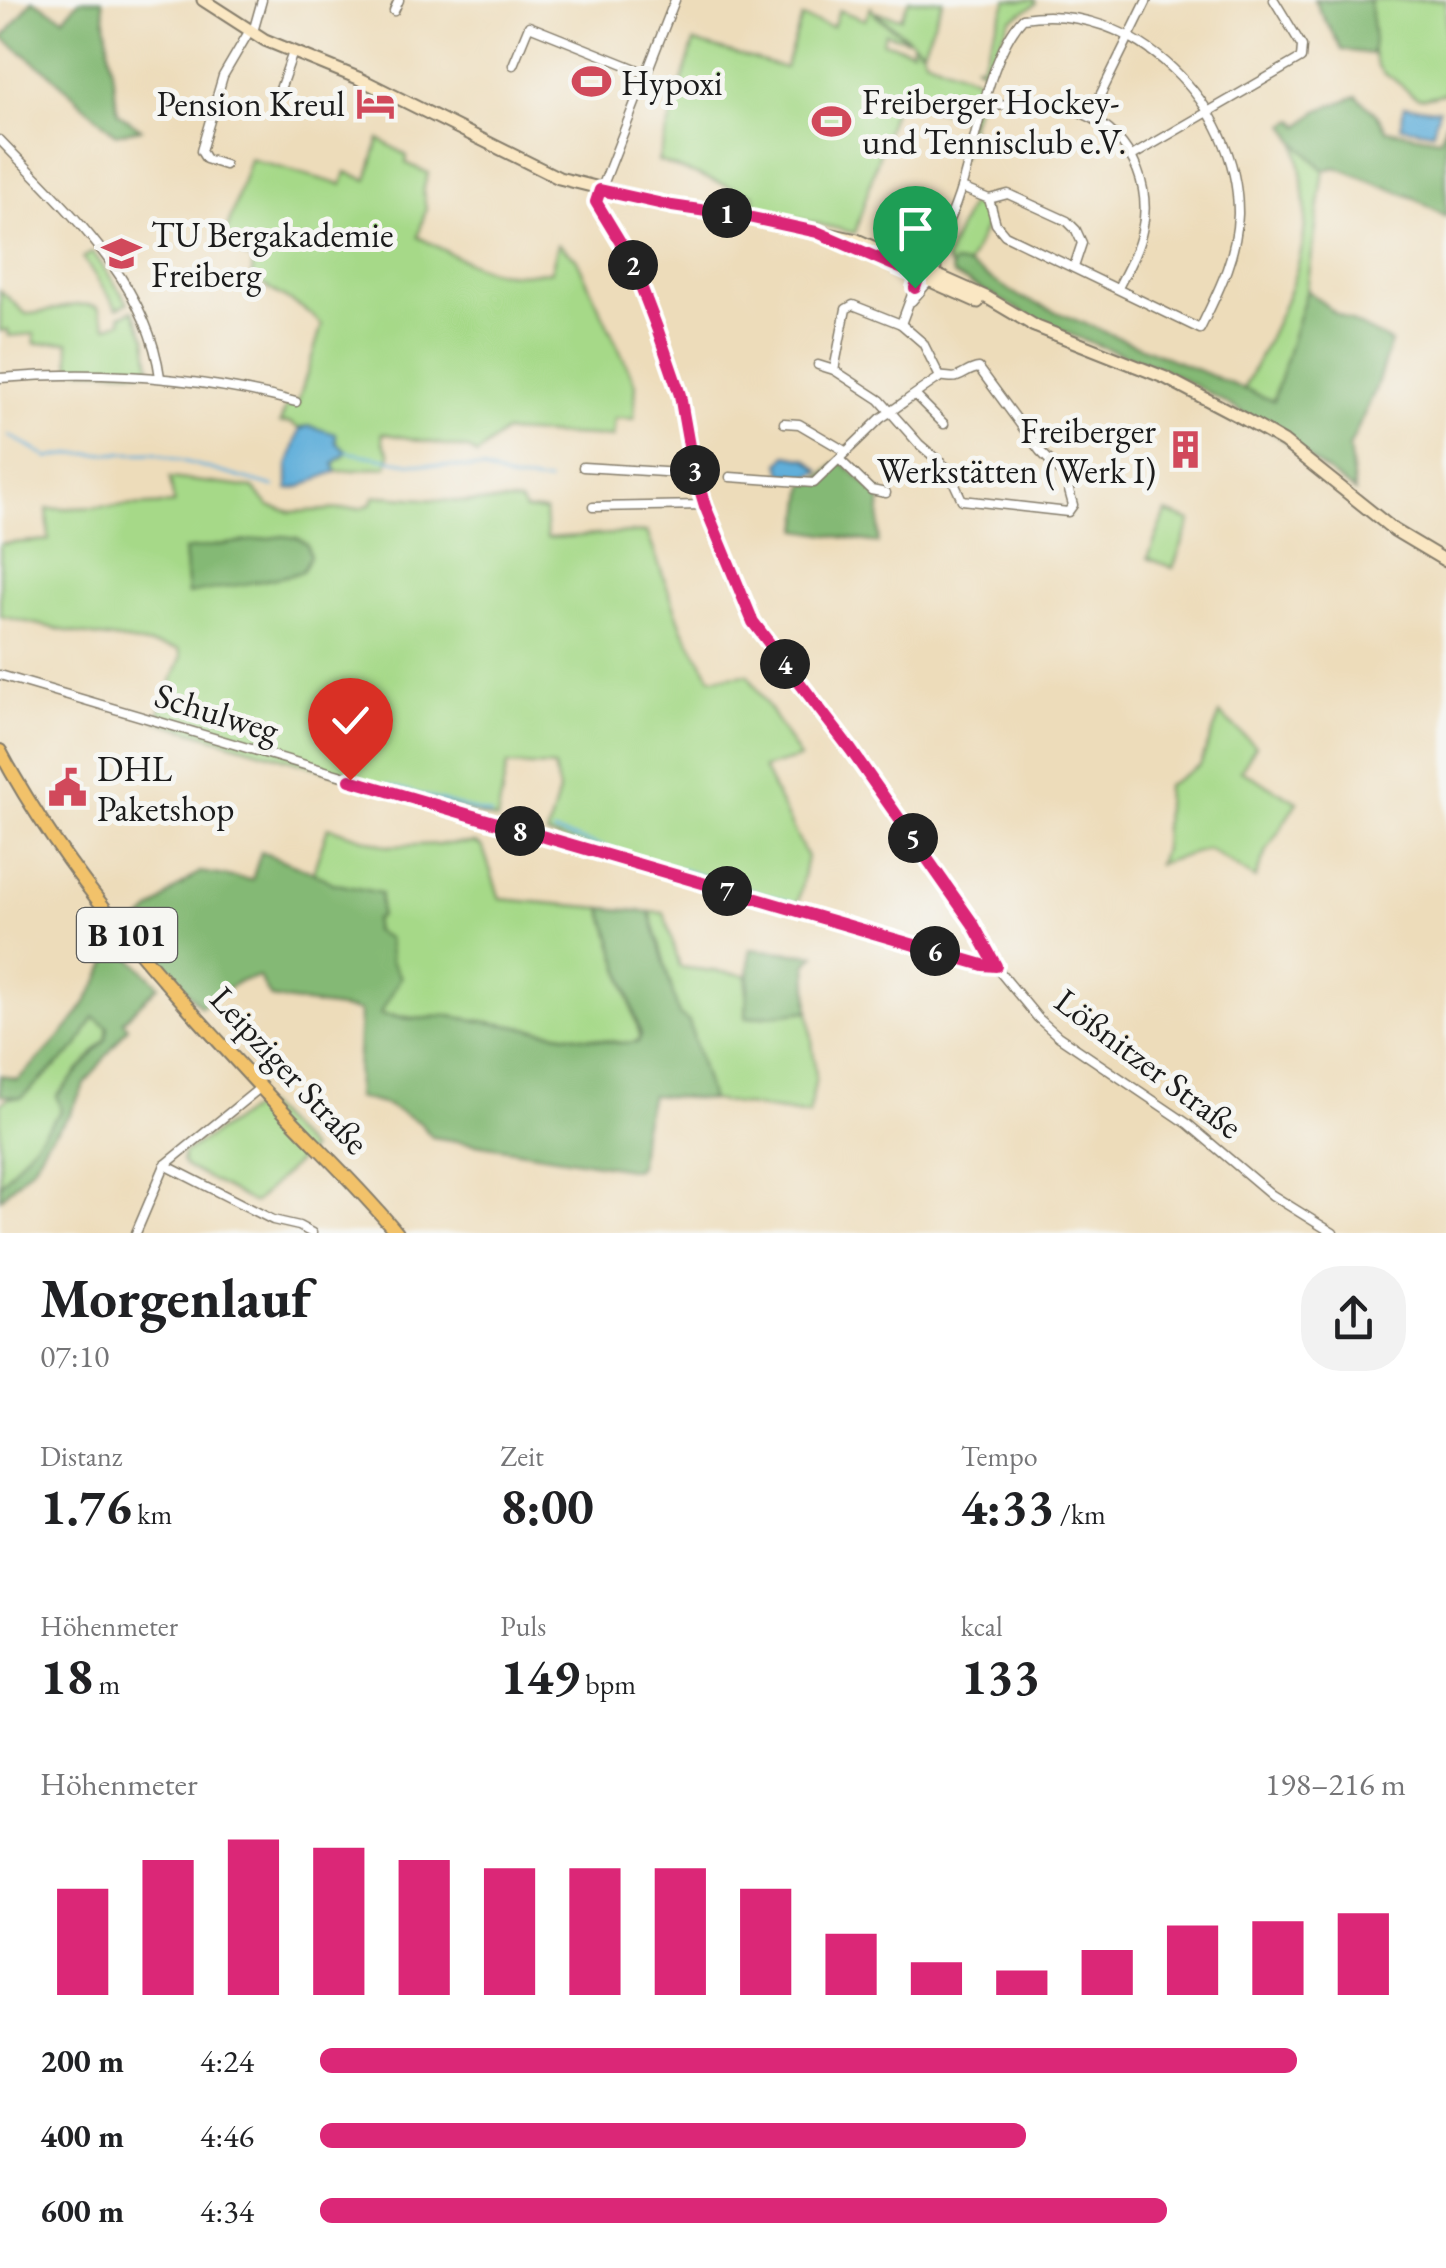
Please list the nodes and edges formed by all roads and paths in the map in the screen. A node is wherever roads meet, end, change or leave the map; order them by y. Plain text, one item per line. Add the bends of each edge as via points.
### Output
1 (202, 0) edge
2 (262, 0) edge
3 (399, 0) edge
4 (675, 0) edge
5 (1147, 0) edge
6 (1274, 0) edge
7 (394, 11) dead end
8 (251, 31) junction
9 (1130, 34) junction
10 (292, 52) junction
11 (514, 65) dead end
12 (646, 73) junction
13 (278, 95) dead end
14 (985, 106) junction
15 (1209, 112) junction
16 (1090, 116) junction
17 (0, 140) edge
18 (1132, 156) junction
19 (225, 165) dead end
20 (962, 188) junction
21 (600, 190) junction
22 (988, 199) junction
23 (1074, 268) junction
24 (926, 275) junction
25 (1118, 288) junction
26 (901, 324) junction
27 (818, 365) dead end
28 (834, 370) junction
29 (160, 377) junction
30 (940, 377) junction
31 (0, 378) edge
32 (916, 396) junction
33 (296, 402) dead end
34 (891, 412) junction
35 (784, 424) dead end
36 (944, 424) dead end
37 (842, 455) junction
38 (583, 467) dead end
39 (696, 474) junction
40 (730, 476) dead end
41 (886, 493) dead end
42 (705, 506) junction
43 (593, 507) dead end
44 (1446, 561) edge
45 (0, 675) edge
46 (0, 752) edge
47 (996, 966) junction
48 (261, 1087) junction
49 (164, 1165) junction
50 (136, 1233) edge
51 (312, 1233) edge
52 (398, 1233) edge
53 (1334, 1233) edge

1 - 8 main road
2 - 8 street
3 - 7 street
4 - 12 street
5 - 9 street
6 - 15 street via 1304,53
8 - 10 main road
8 - 19 street via 222,76 200,151
9 - 14 street via 1040,11 1023,18
9 - 15 street via 1170,63
9 - 16 street
10 - 13 street
10 - 21 main road via 560,178
11 - 12 street via 529,26
12 - 21 street
14 - 16 street via 1054,106
14 - 20 street
15 - 18 street
15 - 25 street via 1229,157 1238,216 1227,272 1200,329
16 - 18 street
17 - 29 street via 119,276 153,336
18 - 25 street via 1144,220
20 - 22 street
20 - 24 street
21 - 24 main road via 817,232
21 - 39 street, Lößnitzer Straße via 596,206 631,260 676,381
22 - 23 street via 1000,231
22 - 23 street via 1008,194 1067,221 1082,243
23 - 25 street
24 - 26 street
24 - 44 main road via 1166,378 1246,420
26 - 28 street via 853,305 844,315
26 - 30 street via 923,343
27 - 28 street
28 - 34 street
29 - 31 street
29 - 33 street
30 - 32 street
30 - 34 street via 956,378 973,368 984,372 1065,476 1073,506 1068,512 962,500 946,468
32 - 34 street
32 - 36 street
34 - 37 street
35 - 37 street via 799,424
37 - 40 street via 814,483
37 - 41 street via 871,490
38 - 39 street
39 - 42 street, Lößnitzer Straße
42 - 43 street
42 - 47 street, Lößnitzer Straße via 753,622 918,845
45 - 47 street, Schulweg
46 - 48 main road, Leipziger Straße / B 101 via 46,830 126,934
47 - 53 street, Lößnitzer Straße via 1058,1036
48 - 49 street
48 - 52 main road, Leipziger Straße / B 101
49 - 50 street
49 - 51 street

